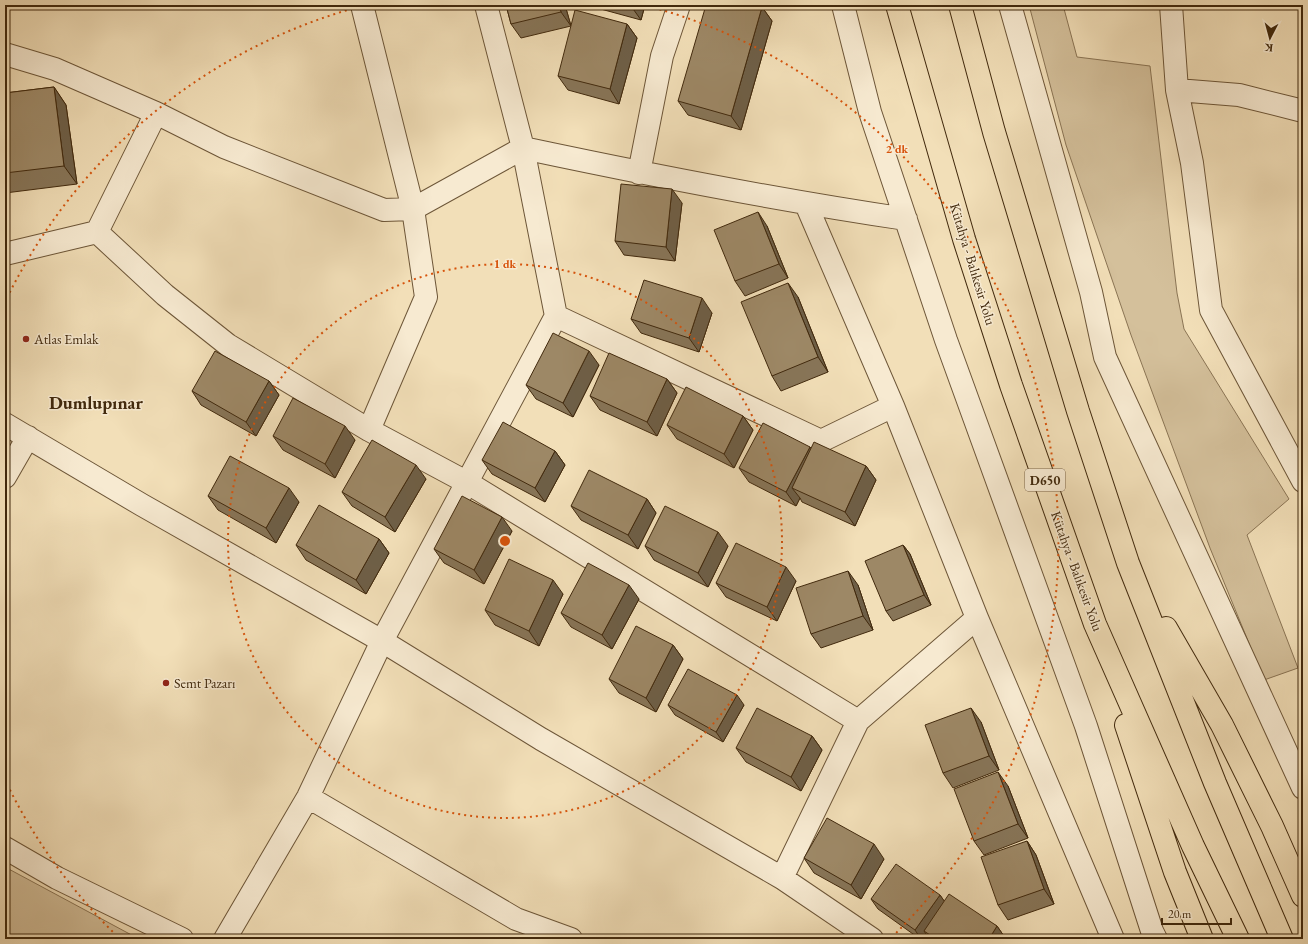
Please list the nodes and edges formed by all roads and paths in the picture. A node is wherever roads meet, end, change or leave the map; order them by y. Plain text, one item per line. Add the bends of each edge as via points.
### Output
1 (362, 5) edge
2 (486, 5) edge
3 (679, 5) edge
4 (843, 5) edge
5 (897, 5) edge
6 (960, 5) edge
7 (1010, 5) edge
8 (1171, 5) edge
9 (5, 54) edge
10 (1177, 90) junction
11 (1303, 111) edge
12 (156, 113) junction
13 (523, 148) junction
14 (639, 173) junction
15 (806, 204) junction
16 (413, 209) junction
17 (906, 219) junction
18 (97, 232) junction
19 (5, 254) edge
20 (556, 316) junction
21 (893, 406) junction
22 (5, 424) edge
23 (369, 430) junction
24 (28, 437) junction
25 (5, 477) edge
26 (1303, 481) edge
27 (468, 483) junction
28 (1128, 563) junction
29 (977, 618) junction
30 (1095, 624) junction
31 (382, 641) junction
32 (858, 721) junction
33 (1303, 788) edge
34 (308, 797) junction
35 (5, 848) edge
36 (782, 878) junction
37 (1303, 896) edge
38 (182, 939) edge
39 (225, 939) edge
40 (571, 939) edge
41 (872, 939) edge
42 (1113, 939) edge
43 (1156, 939) edge
44 (1202, 939) edge
45 (1238, 939) edge
46 (1282, 939) edge

1 - 16 street
2 - 13 street
3 - 14 street via 662,56
4 - 17 street via 870,112
5 - 30 highway, Kütahya - Balıkesir Yolu / D650 via 964,239 1011,385
6 - 28 highway via 994,132 1078,411
7 - 33 street via 1091,292 1105,357
8 - 10 street
9 - 12 street via 56,69
10 - 11 street via 1239,95
10 - 26 street via 1192,163 1211,310
12 - 16 street via 224,147 384,210
12 - 18 street
13 - 14 street
13 - 16 street
13 - 20 street
14 - 15 street
15 - 17 street
15 - 21 street
16 - 23 street via 426,297
17 - 43 street via 949,347 1086,726
18 - 19 street
18 - 23 street via 165,295 228,345
20 - 21 street via 821,442
20 - 27 street
21 - 29 street
22 - 24 street
23 - 27 street
24 - 25 street
24 - 31 street
27 - 31 street
27 - 32 street
28 - 37 highway via 1222,725
28 - 46 highway via 1215,783
29 - 32 street
29 - 42 street
30 - 44 highway via 1142,775
30 - 45 highway, Kütahya - Balıkesir Yolu / D650 via 1193,846
31 - 34 street
31 - 36 street via 541,739
32 - 36 street
34 - 39 street
34 - 40 street via 516,918
35 - 38 street via 57,878
36 - 41 street

